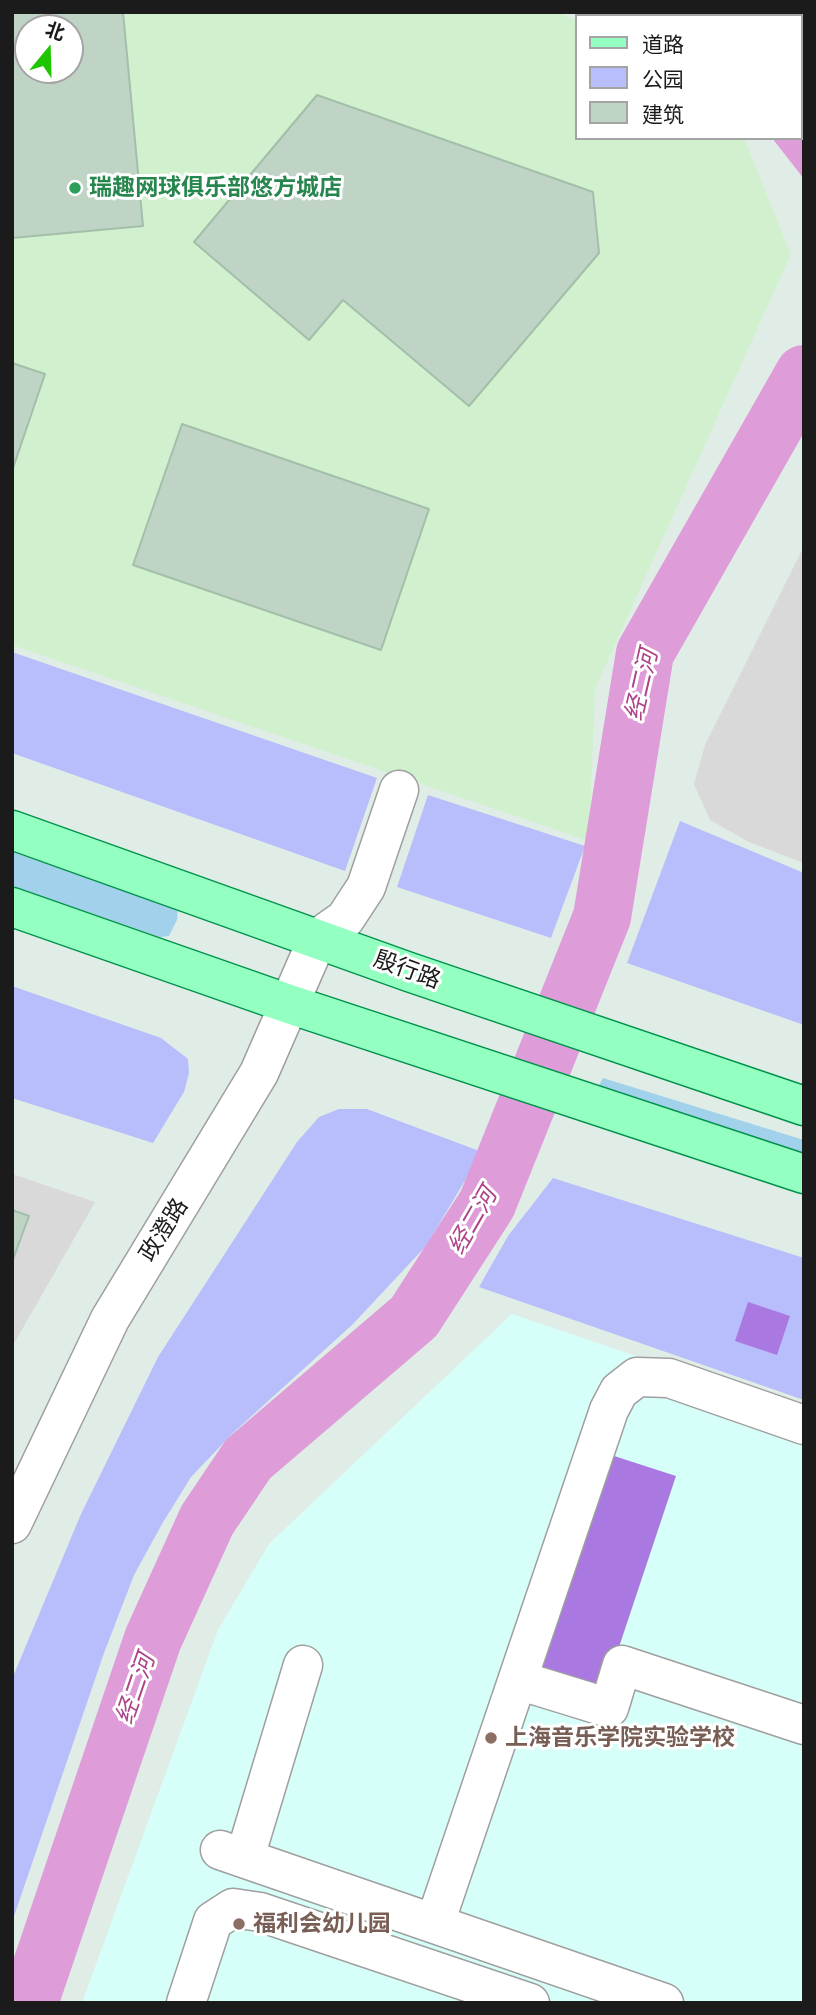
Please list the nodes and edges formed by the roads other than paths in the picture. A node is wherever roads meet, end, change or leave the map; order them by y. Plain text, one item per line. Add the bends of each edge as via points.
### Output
1 (399, 790) dead end
2 (12, 830) edge
3 (12, 907) edge
4 (318, 938) junction
5 (289, 1004) junction
6 (804, 1107) edge
7 (804, 1174) edge
8 (804, 1426) edge
9 (12, 1524) edge
10 (303, 1665) dead end
11 (518, 1680) junction
12 (804, 1725) edge
13 (435, 1923) junction
14 (186, 2003) edge
15 (530, 2003) edge
16 (664, 2003) edge

1 - 4 street via 366,887 345,919
2 - 4 main road, 殷行路
3 - 5 main road
4 - 5 street, 政澄路
4 - 6 main road, 殷行路
5 - 7 main road
5 - 9 street, 政澄路 via 259,1073 110,1319
8 - 11 street via 669,1378 637,1377 627,1382 609,1410
10 - 13 street via 232,1854
11 - 12 street via 609,1707 622,1665
11 - 13 street
13 - 16 street
14 - 15 street via 213,1921 233,1908 260,1912

